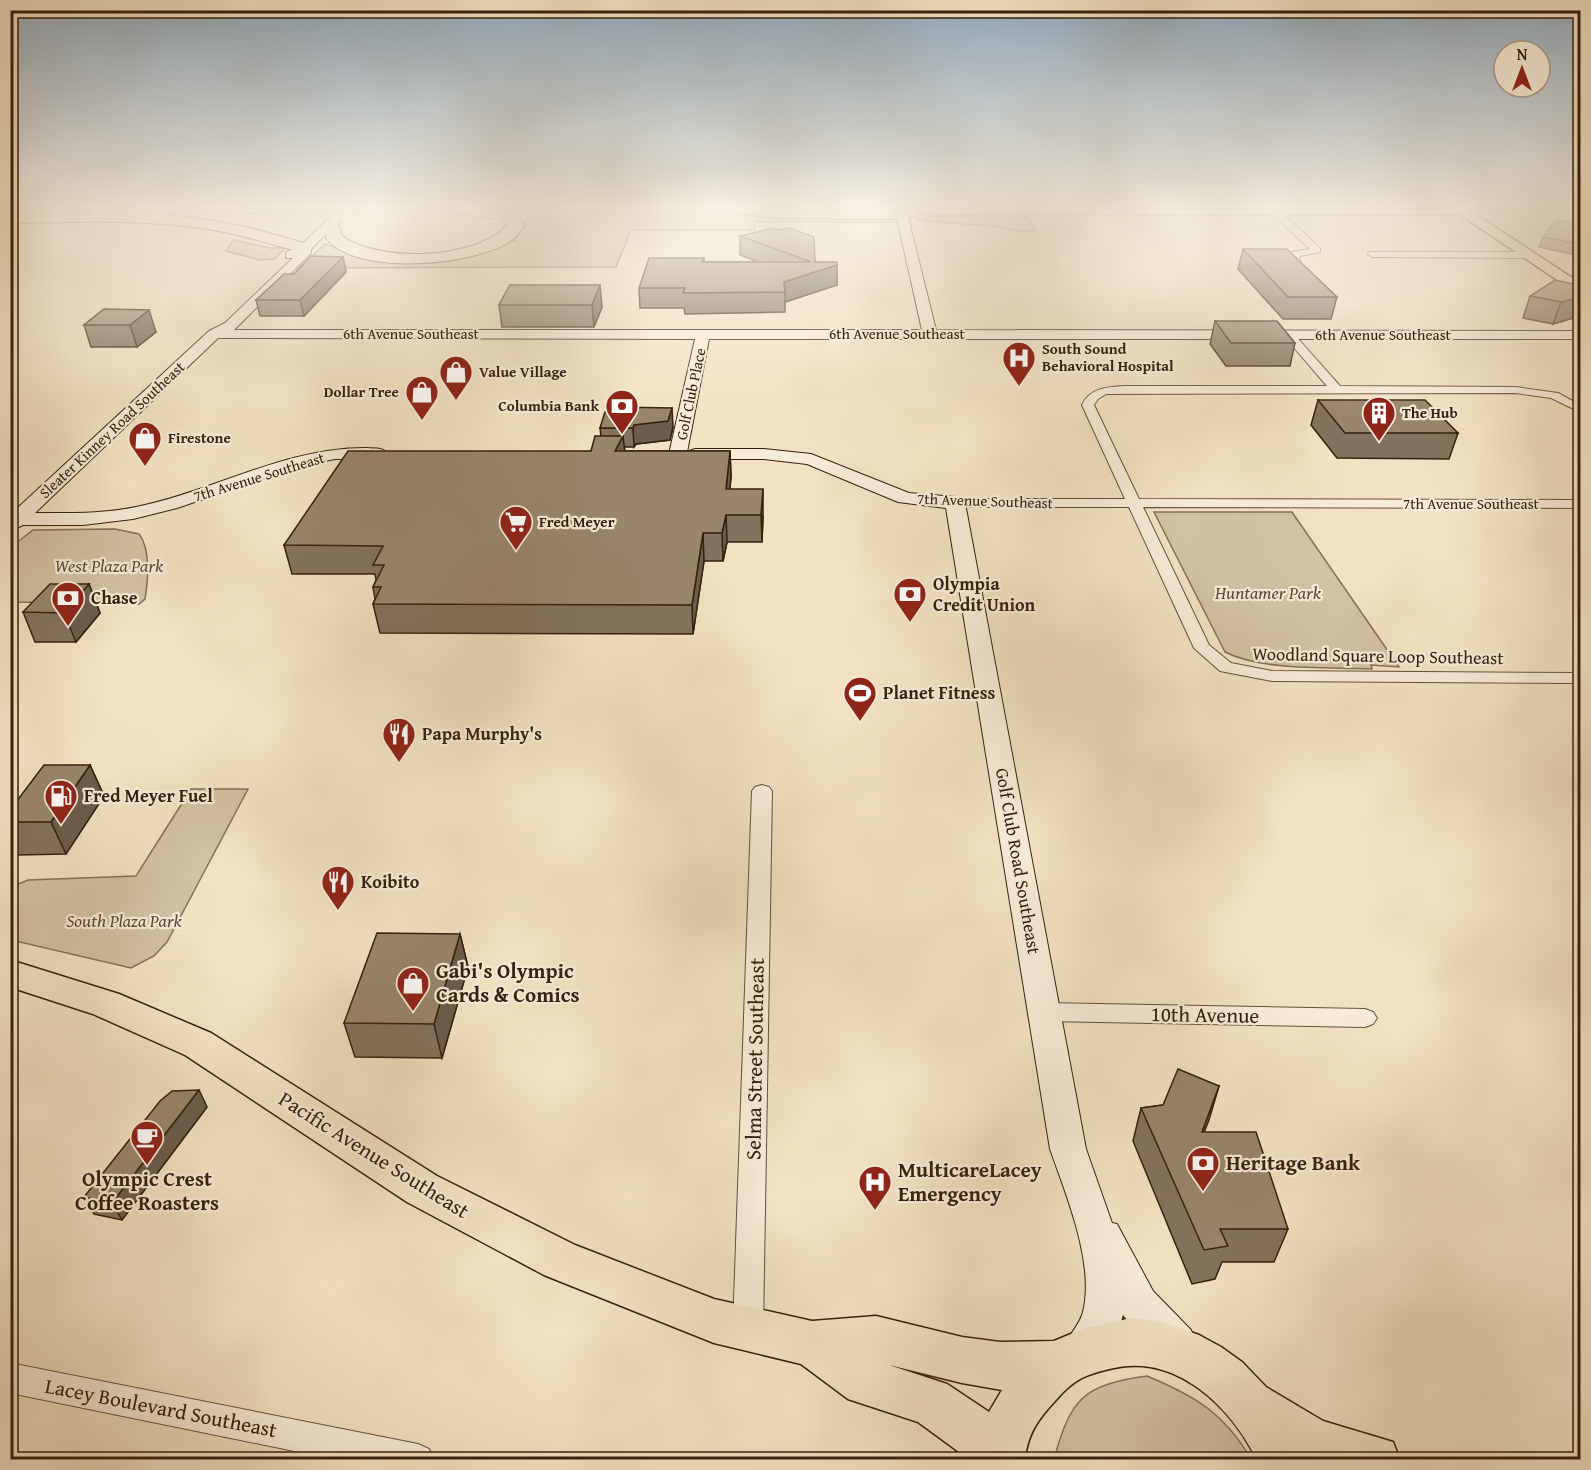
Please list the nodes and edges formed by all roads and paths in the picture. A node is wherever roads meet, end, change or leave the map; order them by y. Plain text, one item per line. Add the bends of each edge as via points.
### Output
1 (269, 276) edge
2 (283, 276) edge
3 (916, 276) edge
4 (1559, 276) edge
5 (1581, 290) edge
6 (214, 334) junction
7 (703, 334) junction
8 (930, 334) junction
9 (1288, 334) junction
10 (1581, 335) edge
11 (1336, 389) junction
12 (1581, 409) edge
13 (400, 454) edge
14 (656, 454) edge
15 (678, 454) junction
16 (955, 503) junction
17 (1132, 503) junction
18 (1581, 504) edge
19 (13, 521) edge
20 (1581, 678) edge
21 (762, 790) dead end
22 (10, 973) edge
23 (1045, 1012) junction
24 (1365, 1018) dead end
25 (1092, 1217) junction
26 (748, 1328) junction
27 (812, 1344) junction
28 (1187, 1355) junction
29 (1068, 1358) junction
30 (10, 1378) edge
31 (1249, 1402) junction
32 (1000, 1458) edge
33 (418, 1460) edge
34 (1284, 1460) edge
35 (1375, 1460) edge

1 - 6 street, Sleater Kinney Road Southeast via 217,326
2 - 6 street, Sleater Kinney Road Southeast via 230,326
3 - 8 street
4 - 5 main road
6 - 7 street, 6th Avenue Southeast
6 - 19 street, Sleater Kinney Road Southeast
7 - 8 street, 6th Avenue Southeast
7 - 15 street, Golf Club Place
8 - 9 street, 6th Avenue Southeast
9 - 10 street, 6th Avenue Southeast
9 - 11 street
11 - 12 street, Woodland Square Loop Southeast via 1530,390 1554,395
11 - 17 street, Woodland Square Loop Southeast via 1124,389 1097,394 1088,405
13 - 19 street, 7th Avenue Southeast via 322,456 126,515
14 - 15 street, 7th Avenue Southeast
15 - 16 street, 7th Avenue Southeast via 811,459 905,498
16 - 17 street, 7th Avenue Southeast
16 - 23 street, Golf Club Road Southeast
17 - 18 street, 7th Avenue Southeast
17 - 20 street, Woodland Square Loop Southeast via 1202,648 1226,667 1272,676
21 - 26 street, Selma Street Southeast
22 - 26 main road, Pacific Avenue Southeast via 159,1024 198,1044 413,1184 560,1260 714,1321
23 - 24 street, 10th Avenue
23 - 25 street, Golf Club Road Southeast via 1068,1149
25 - 28 street, Golf Club Road Southeast via 1139,1305
25 - 29 street, Golf Club Road Southeast via 1104,1291 1098,1330
26 - 27 main road, Pacific Avenue Southeast
27 - 29 main road, Pacific Avenue Southeast via 876,1339 1000,1366
27 - 32 main road, Pacific Avenue Southeast via 865,1382 930,1401 983,1437
28 - 29 main road, Pacific Avenue Southeast via 1133,1341
28 - 31 main road, Pacific Avenue Southeast via 1224,1378
29 - 32 main road via 1013,1416 1002,1440
30 - 33 street, Lacey Boulevard Southeast
31 - 34 main road
31 - 35 main road via 1313,1443

